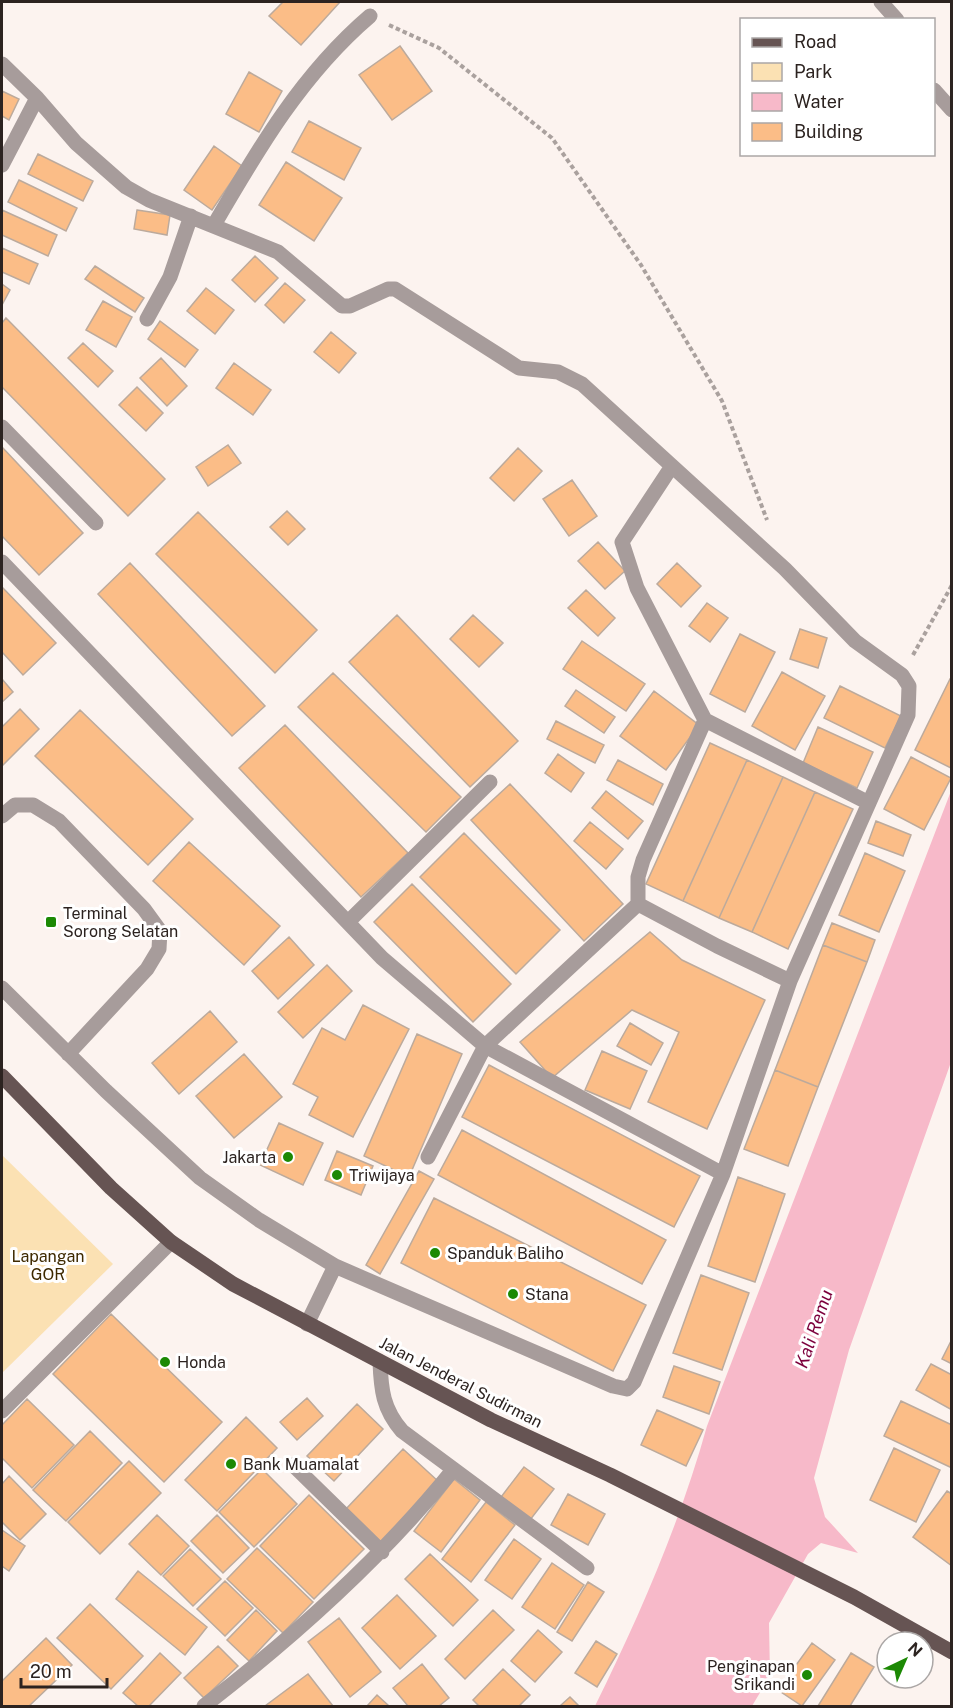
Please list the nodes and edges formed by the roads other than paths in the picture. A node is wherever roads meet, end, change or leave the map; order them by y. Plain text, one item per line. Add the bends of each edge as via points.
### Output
1 (881, 2) edge
2 (370, 16) road end
3 (895, 18) edge
4 (2, 64) edge
5 (935, 92) edge
6 (37, 98) junction
7 (951, 110) edge
8 (2, 165) edge
9 (191, 216) junction
10 (214, 225) junction
11 (147, 320) dead end
12 (2, 428) edge
13 (672, 466) junction
14 (96, 523) dead end
15 (2, 562) edge
16 (705, 720) junction
17 (490, 782) dead end
18 (869, 803) junction
19 (2, 816) edge
20 (638, 904) junction
21 (348, 922) junction
22 (790, 981) junction
23 (2, 988) edge
24 (485, 1046) junction
25 (68, 1054) junction
26 (2, 1076) edge
27 (428, 1157) dead end
28 (723, 1174) junction
29 (171, 1242) junction
30 (335, 1266) junction
31 (307, 1324) junction
32 (380, 1362) junction
33 (2, 1411) edge
34 (293, 1465) dead end
35 (453, 1470) junction
36 (382, 1552) junction
37 (587, 1568) dead end
38 (951, 1652) edge
39 (204, 1707) edge

1 - 3 street
2 - 10 street via 338,43 311,74 247,168
4 - 6 street
5 - 7 street
6 - 8 street
6 - 9 street via 76,143 126,187
9 - 10 street
9 - 11 street via 170,277
10 - 13 street via 278,252 342,306 395,289 519,368 558,372 582,384
12 - 14 street
13 - 16 street via 622,542 638,588
13 - 18 street via 785,569 855,641 902,675 909,686 908,715
15 - 21 street
16 - 18 street
16 - 20 street via 643,860 638,877
17 - 21 street
18 - 22 street
19 - 25 street via 15,805 33,805 59,821 144,909 160,931 159,949 147,969
20 - 22 street
20 - 24 street
21 - 24 street via 382,958
22 - 28 street
23 - 25 street
24 - 27 street
24 - 28 street
25 - 30 street via 200,1178
26 - 29 main road, Jalan Jenderal Sudirman via 111,1188
28 - 30 street via 634,1382 627,1389
29 - 31 main road, Jalan Jenderal Sudirman via 233,1284
29 - 33 street
30 - 31 street
31 - 32 main road, Jalan Jenderal Sudirman
32 - 35 street via 381,1395 392,1419
32 - 38 main road, Jalan Jenderal Sudirman via 854,1597
34 - 36 street
35 - 36 street
35 - 37 street
36 - 39 street via 302,1627

